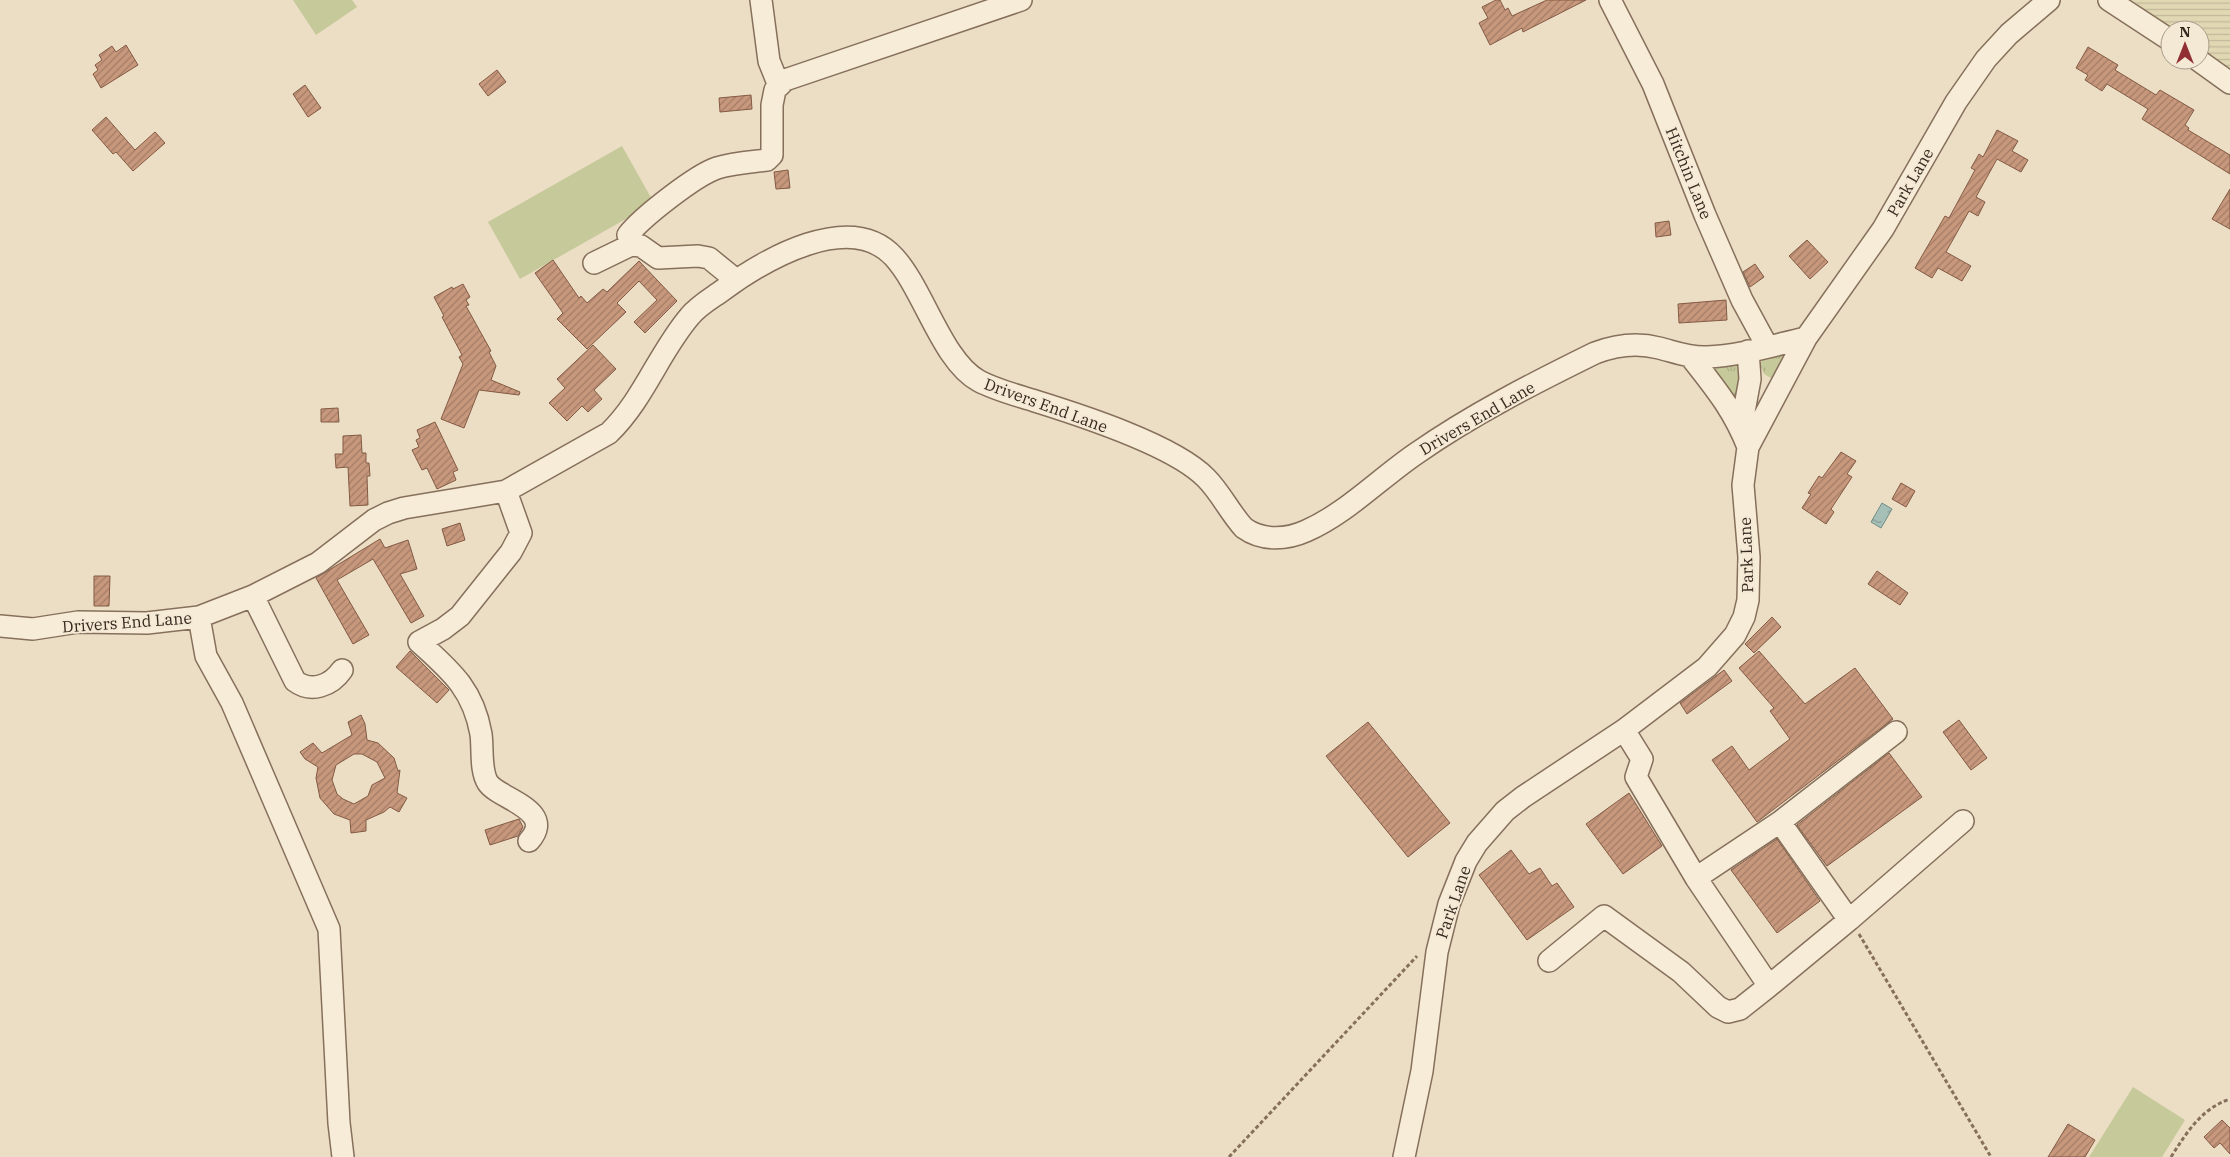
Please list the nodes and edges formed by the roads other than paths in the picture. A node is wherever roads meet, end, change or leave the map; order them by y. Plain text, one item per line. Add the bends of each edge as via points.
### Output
1 (760, 0) edge
2 (1021, 0) edge
3 (1610, 0) edge
4 (2048, 0) edge
5 (2109, 0) edge
6 (2160, 33) edge
7 (2210, 69) edge
8 (2230, 83) edge
9 (779, 86) junction
10 (631, 245) junction
11 (594, 263) dead end
12 (736, 280) junction
13 (1806, 338) junction
14 (1757, 348) junction
15 (1690, 356) junction
16 (1750, 379) junction
17 (1778, 390) junction
18 (1745, 437) junction
19 (506, 491) junction
20 (253, 596) junction
21 (199, 617) junction
22 (0, 626) edge
23 (342, 670) dead end
24 (1624, 730) junction
25 (1896, 732) dead end
26 (1963, 821) dead end
27 (1780, 822) junction
28 (529, 841) dead end
29 (1696, 878) junction
30 (1849, 920) junction
31 (1549, 960) dead end
32 (1769, 986) junction
33 (343, 1157) edge
34 (1404, 1157) edge

1 - 9 street via 769,61
2 - 9 street via 785,80
3 - 14 street, Hitchin Lane via 1653,84 1742,300
4 - 13 street, Park Lane via 1986,59 1956,102 1883,229
5 - 6 street
7 - 8 street
9 - 10 street via 772,104 772,155 767,160 716,169 701,176 638,222 628,235
10 - 11 street
10 - 12 street via 641,246 658,258 709,258
12 - 15 street, Drivers End Lane via 782,253 801,246 835,239 874,243 884,248 907,274 948,348 968,374 999,389 1095,421 1181,460 1206,478 1244,528 1252,534 1272,538 1289,537 1318,525 1468,419 1595,353 1629,344
12 - 19 street, Drivers End Lane via 691,314 628,412 609,433
13 - 14 street, Drivers End Lane
13 - 17 street, Park Lane
14 - 15 street, Drivers End Lane via 1707,357
14 - 16 street
15 - 18 street via 1717,388
16 - 17 street
16 - 18 street
17 - 18 street, Park Lane
18 - 24 street, Park Lane via 1743,485 1749,557 1748,600 1744,616 1735,636 1707,667
19 - 20 street, Drivers End Lane via 404,508 388,514 374,520 318,563
19 - 28 street via 521,533 511,552 460,616 418,642 464,688 479,726 487,782 494,790 530,810 535,824 534,836
20 - 21 street, Drivers End Lane
20 - 23 street via 295,681 301,686 310,688 336,679
21 - 22 street, Drivers End Lane via 146,623 78,622 33,630
21 - 33 street via 206,656 232,703 329,929
24 - 29 street via 1642,759 1636,777
24 - 34 street, Park Lane via 1505,811 1477,843 1459,875 1437,952 1422,1071
25 - 27 street
26 - 30 street
27 - 29 street
27 - 30 street
29 - 32 street
30 - 32 street
31 - 32 street via 1604,916 1681,972 1718,1007 1728,1012 1740,1009

